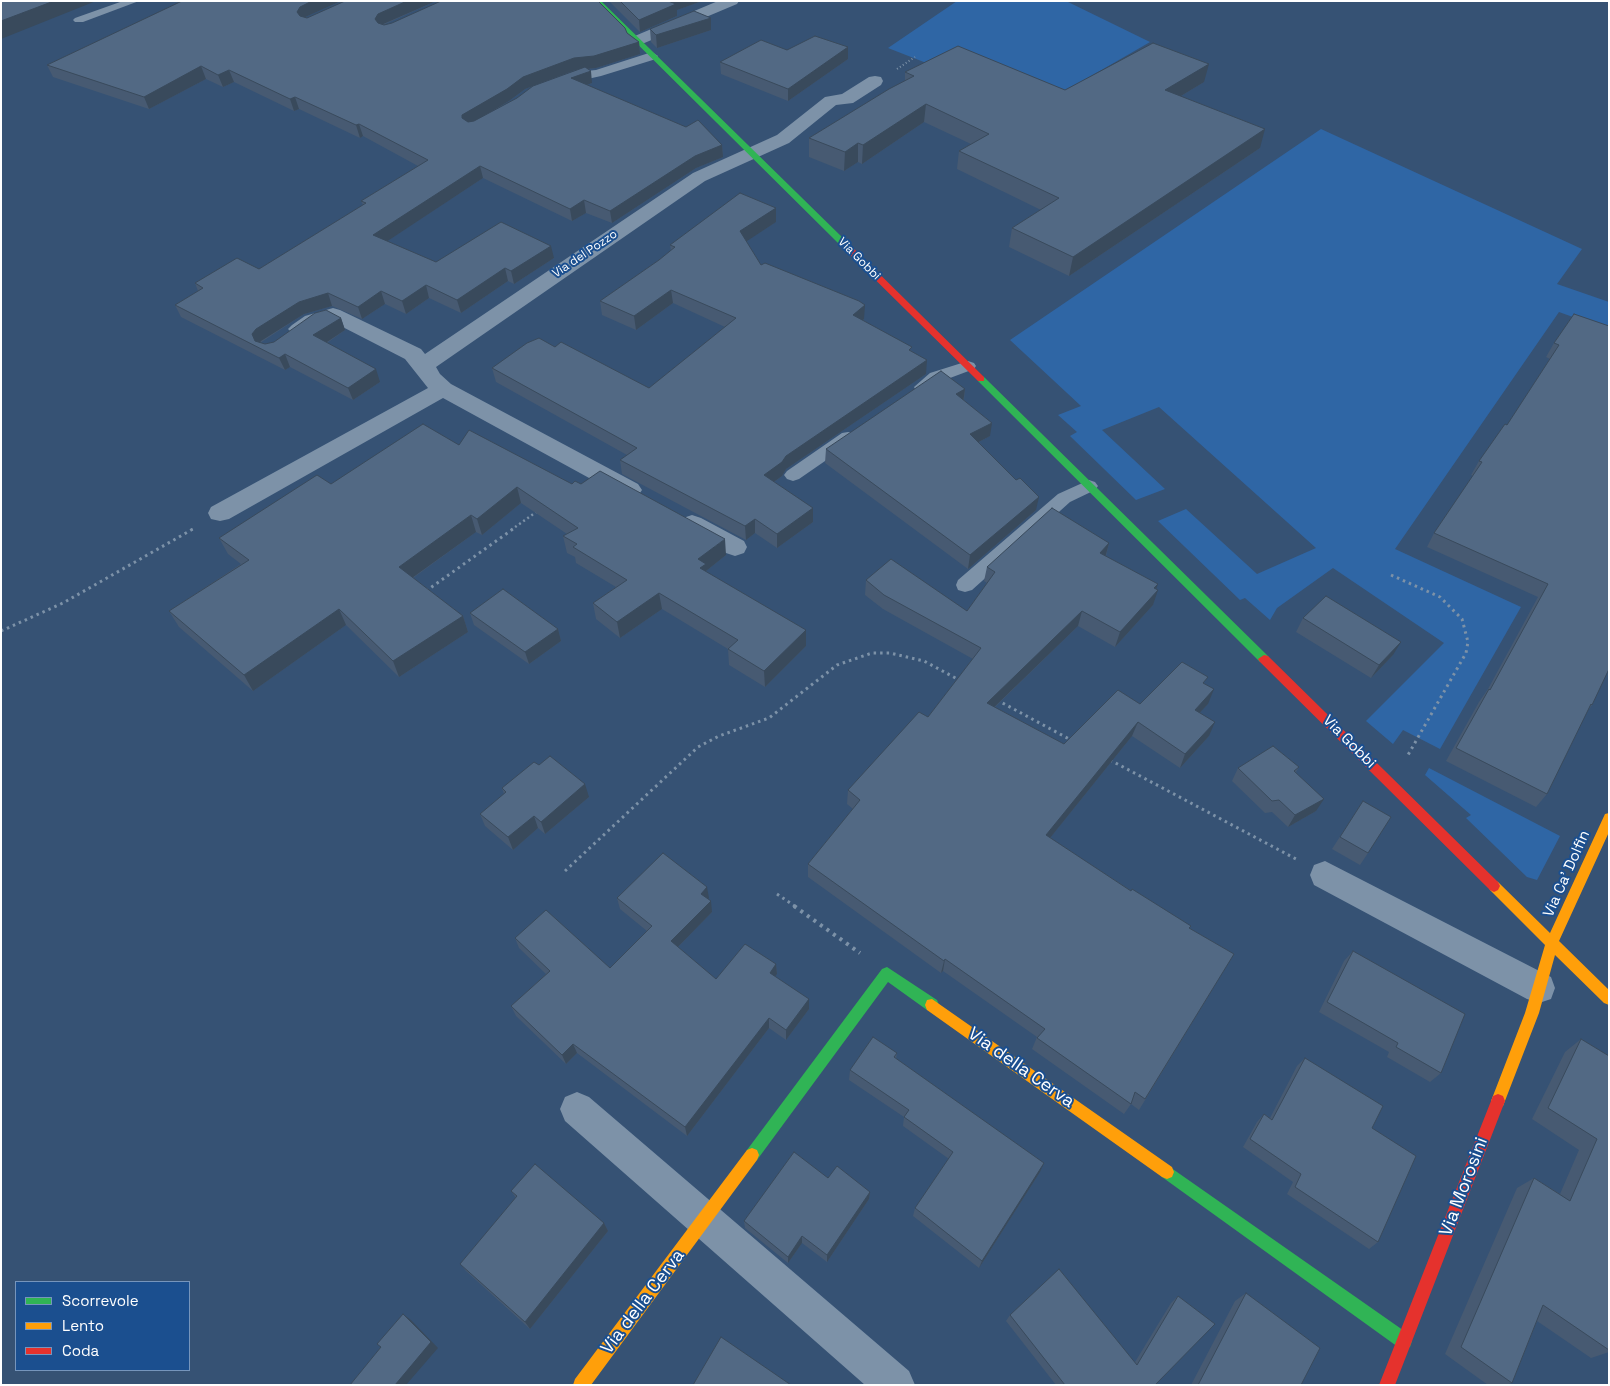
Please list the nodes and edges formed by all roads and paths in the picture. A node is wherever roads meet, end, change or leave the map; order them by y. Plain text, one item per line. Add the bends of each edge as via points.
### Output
1 (134, 1) edge
2 (597, 1) edge
3 (732, 1) edge
4 (79, 20) dead end
5 (636, 41) junction
6 (652, 56) junction
7 (876, 82) dead end
8 (554, 84) edge
9 (751, 152) junction
10 (284, 338) edge
11 (424, 365) junction
12 (968, 366) junction
13 (444, 389) junction
14 (912, 394) edge
15 (864, 426) edge
16 (793, 475) dead end
17 (1089, 486) junction
18 (652, 502) edge
19 (545, 506) edge
20 (220, 513) joint
21 (677, 516) edge
22 (735, 547) dead end
23 (1391, 576) dead end
24 (965, 585) dead end
25 (423, 593) edge
26 (1, 631) edge
27 (968, 684) edge
28 (994, 698) edge
29 (1072, 740) edge
30 (1407, 756) dead end
31 (1107, 759) edge
32 (1609, 818) edge
33 (565, 871) dead end
34 (1325, 875) joint
35 (778, 894) dead end
36 (1552, 943) junction
37 (887, 973) junction
38 (1539, 988) junction
39 (1609, 999) edge
40 (577, 1109) dead end
41 (704, 1218) junction
42 (1404, 1340) junction
43 (581, 1385) edge
44 (894, 1385) edge
45 (1387, 1385) edge

1 - 4 lane
2 - 5 street, Via Gobbi
3 - 5 street
5 - 6 street, Via Gobbi
6 - 8 lane
6 - 9 street, Via Gobbi
7 - 9 street via 847,99 831,101 784,139
9 - 11 street, Via del Pozzo via 698,177
9 - 12 street, Via Gobbi
10 - 11 street via 312,320 333,314 413,354
11 - 13 street via 431,378
12 - 14 lane via 936,378
12 - 17 street, Via Gobbi
13 - 18 street
13 - 20 street
15 - 16 lane
17 - 24 lane via 1064,498
17 - 36 street, Via Gobbi
19 - 25 path
20 - 26 path via 63,603
21 - 22 street
23 - 30 path via 1440,596 1462,619 1468,642 1466,654
27 - 33 path via 924,661 906,656 872,653 837,665 770,718 698,747
28 - 29 path
31 - 34 path
32 - 36 street, Via Ca' Dolfin
34 - 38 street
35 - 37 path
36 - 38 street, Via Morosini
36 - 39 street, Via Gobbi
37 - 41 street, Via della Cerva
37 - 42 street, Via della Cerva
38 - 42 street, Via Morosini
40 - 41 street
41 - 43 street, Via della Cerva
41 - 44 street
42 - 45 street, Via Morosini

